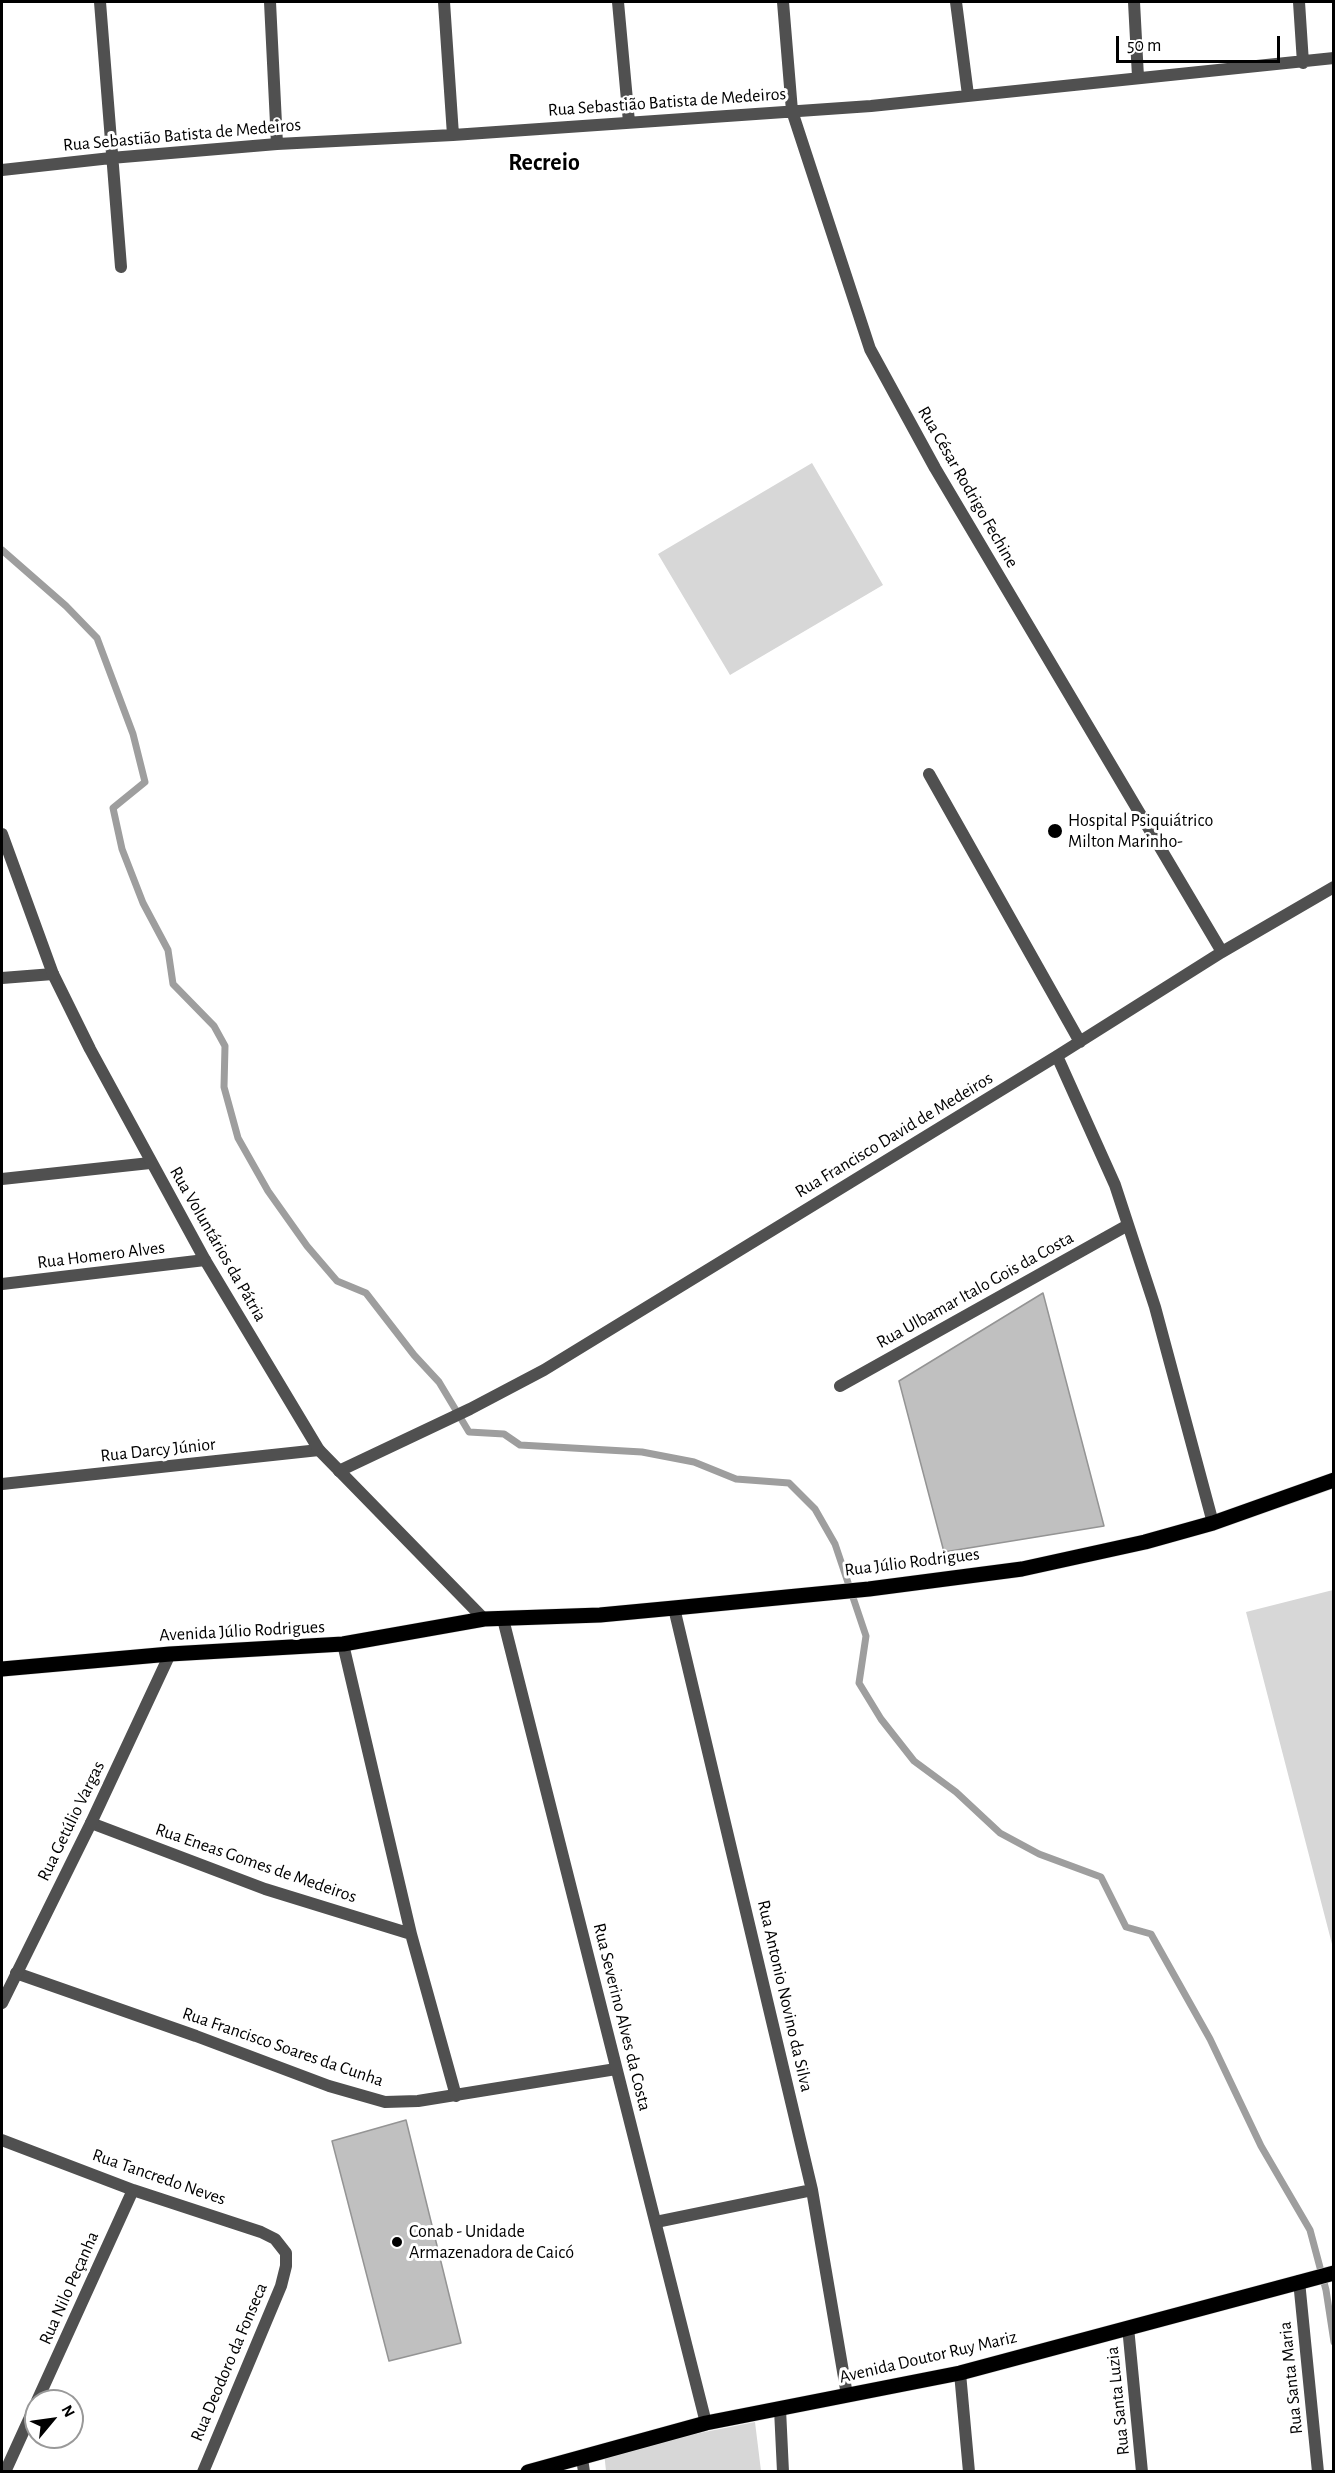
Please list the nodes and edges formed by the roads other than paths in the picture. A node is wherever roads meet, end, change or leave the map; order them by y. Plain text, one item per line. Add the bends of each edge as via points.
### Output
1 (100, 2) edge
2 (270, 2) edge
3 (444, 2) edge
4 (618, 2) edge
5 (783, 2) edge
6 (956, 2) edge
7 (1134, 2) edge
8 (1299, 2) edge
9 (1334, 58) edge
10 (1303, 63) junction
11 (1138, 77) junction
12 (968, 95) junction
13 (792, 111) junction
14 (629, 122) junction
15 (453, 135) junction
16 (277, 144) junction
17 (111, 158) junction
18 (2, 170) edge
19 (121, 267) dead end
20 (930, 774) dead end
21 (2, 834) edge
22 (1334, 887) edge
23 (1222, 951) junction
24 (53, 974) junction
25 (2, 978) edge
26 (1080, 1042) junction
27 (1057, 1056) junction
28 (150, 1162) junction
29 (2, 1179) edge
30 (1128, 1225) junction
31 (205, 1260) junction
32 (2, 1284) edge
33 (840, 1386) dead end
34 (319, 1450) junction
35 (339, 1471) junction
36 (1334, 1480) edge
37 (2, 1484) edge
38 (1213, 1523) junction
39 (674, 1608) junction
40 (484, 1619) junction
41 (503, 1619) junction
42 (343, 1644) junction
43 (170, 1654) junction
44 (2, 1669) edge
45 (91, 1823) junction
46 (411, 1934) junction
47 (16, 1973) junction
48 (2, 2003) edge
49 (616, 2069) junction
50 (456, 2096) junction
51 (2, 2140) edge
52 (133, 2190) junction
53 (812, 2190) junction
54 (656, 2222) junction
55 (286, 2266) joint
56 (1334, 2273) edge
57 (1307, 2280) junction
58 (1128, 2327) junction
59 (960, 2373) junction
60 (43, 2389) edge
61 (847, 2395) junction
62 (780, 2409) junction
63 (706, 2423) junction
64 (24, 2430) edge
65 (583, 2465) edge
66 (5, 2472) edge
67 (203, 2472) edge
68 (528, 2472) edge
69 (783, 2472) edge
70 (969, 2472) edge
71 (1142, 2472) edge
72 (1318, 2472) edge

1 - 17 street
2 - 16 street
3 - 15 street
4 - 14 street
5 - 13 street, Rua César Rodrigo Fechine
6 - 12 street
7 - 11 street
8 - 10 street
9 - 10 street, Rua Sebastião Batista de Medeiros
10 - 11 street, Rua Sebastião Batista de Medeiros
11 - 12 street, Rua Sebastião Batista de Medeiros
12 - 13 street, Rua Sebastião Batista de Medeiros
13 - 14 street, Rua Sebastião Batista de Medeiros
13 - 23 street, Rua César Rodrigo Fechine via 870,349 935,468
14 - 15 street, Rua Sebastião Batista de Medeiros
15 - 16 street, Rua Sebastião Batista de Medeiros
16 - 17 street, Rua Sebastião Batista de Medeiros
17 - 18 street, Rua Sebastião Batista de Medeiros
17 - 19 street
20 - 26 street
21 - 24 street, Rua Voluntários da Pátria
22 - 23 street, Rua Francisco David de Medeiros
23 - 26 street, Rua Francisco David de Medeiros
24 - 25 street
24 - 28 street, Rua Voluntários da Pátria
26 - 27 street, Rua Francisco David de Medeiros
27 - 30 street via 1115,1185
27 - 35 street, Rua Francisco David de Medeiros via 544,1370
28 - 29 street
28 - 31 street, Rua Voluntários da Pátria
30 - 33 street, Rua Ulbamar Italo Gois da Costa
30 - 38 street via 1155,1306
31 - 32 street, Rua Homero Alves
31 - 34 street, Rua Voluntários da Pátria
34 - 35 street, Rua Voluntários da Pátria
34 - 37 street, Rua Darcy Júnior
35 - 40 street, Rua Voluntários da Pátria
36 - 38 main road, Rua Júlio Rodrigues
38 - 39 main road, Rua Júlio Rodrigues via 1022,1569
39 - 41 main road, Rua Júlio Rodrigues
39 - 53 street, Rua Antonio Novino da Silva
40 - 41 main road, Rua Júlio Rodrigues
40 - 42 main road, Avenida Júlio Rodrigues
41 - 49 street, Rua Severino Alves da Costa
42 - 43 main road, Avenida Júlio Rodrigues
42 - 46 street
43 - 44 main road, Avenida Júlio Rodrigues
43 - 45 street, Rua Getúlio Vargas
45 - 46 street, Rua Eneas Gomes de Medeiros via 266,1889
45 - 47 street, Rua Getúlio Vargas
46 - 50 street
47 - 48 street, Rua Getúlio Vargas
47 - 50 street, Rua Francisco Soares da Cunha via 329,2086 385,2102
49 - 50 street, Rua Francisco Soares da Cunha
49 - 54 street, Rua Severino Alves da Costa
51 - 52 street, Rua Tancredo Neves
52 - 55 street, Rua Tancredo Neves via 261,2232 275,2239 286,2253
52 - 60 street, Rua Nilo Peçanha
53 - 54 street
53 - 61 street, Rua Antonio Novino da Silva
54 - 63 street, Rua Severino Alves da Costa
55 - 67 street, Rua Deodoro da Fonseca
56 - 57 main road, Avenida Doutor Ruy Mariz
57 - 58 main road, Avenida Doutor Ruy Mariz
57 - 72 street, Rua Santa Maria
58 - 59 main road, Avenida Doutor Ruy Mariz
58 - 71 street, Rua Santa Luzia
59 - 61 main road, Avenida Doutor Ruy Mariz
59 - 70 street
61 - 62 main road, Avenida Doutor Ruy Mariz
62 - 63 main road, Avenida Doutor Ruy Mariz
62 - 69 street
63 - 65 main road, Avenida Doutor Ruy Mariz
64 - 66 street, Rua Nilo Peçanha
65 - 68 main road, Avenida Doutor Ruy Mariz

